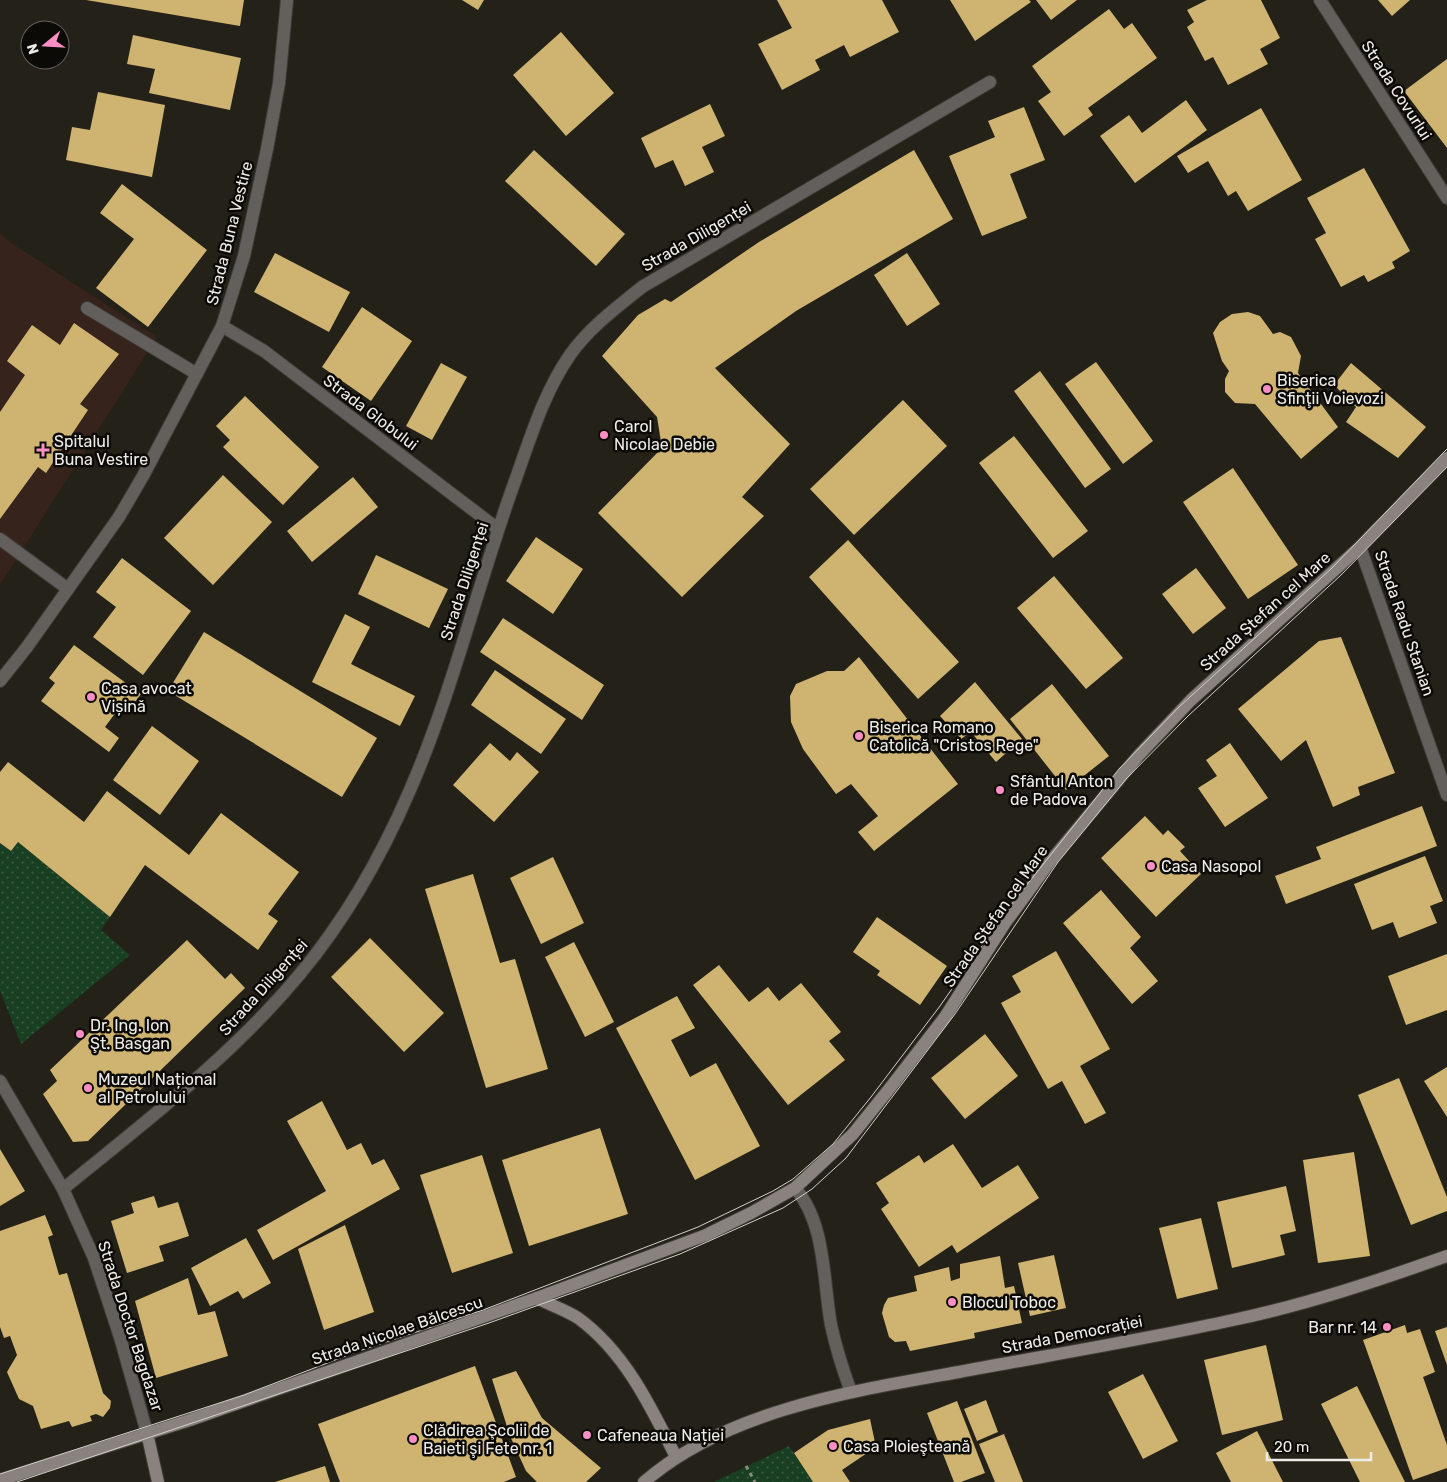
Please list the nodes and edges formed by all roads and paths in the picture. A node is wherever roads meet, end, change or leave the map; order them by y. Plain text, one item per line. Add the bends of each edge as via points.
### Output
1 (287, 0) edge
2 (1322, 1) edge
3 (990, 82) dead end
4 (1447, 198) edge
5 (87, 308) dead end
6 (222, 326) junction
7 (197, 374) junction
8 (1447, 458) edge
9 (498, 529) junction
10 (0, 539) edge
11 (1360, 547) junction
12 (68, 590) junction
13 (0, 681) edge
14 (1447, 795) edge
15 (0, 1080) edge
16 (795, 1188) junction
17 (63, 1189) junction
18 (1447, 1256) edge
19 (537, 1298) junction
20 (851, 1392) junction
21 (147, 1433) junction
22 (676, 1457) junction
23 (746, 1466) dead end
24 (651, 1479) edge
25 (0, 1480) edge
26 (158, 1482) edge
27 (755, 1482) edge

1 - 6 street, Strada Buna Vestire via 279,84 244,256
2 - 4 street, Strada Covurlui
3 - 9 street, Strada Diligenței via 642,287 596,325 569,356 544,402
5 - 7 street
6 - 7 street, Strada Buna Vestire
6 - 9 street, Strada Globului via 264,351
7 - 12 street, Strada Buna Vestire via 144,476
8 - 11 main road, Strada Ștefan cel Mare
9 - 17 street, Strada Diligenței via 434,729 410,791 342,917 300,974 234,1044 161,1110
10 - 12 street
11 - 14 street, Strada Radu Stanian
11 - 16 main road, Strada Ștefan cel Mare via 1191,700 1139,756 1049,863 1005,923 945,1017 854,1134
12 - 13 street, Strada Buna Vestire
15 - 17 street, Strada Doctor Bagdazar
16 - 19 main road, Strada Nicolae Bălcescu via 706,1235
16 - 20 street via 802,1196 817,1234 831,1325
17 - 21 street, Strada Doctor Bagdazar via 94,1258
18 - 20 main road, Strada Democrației via 1328,1296 1233,1320
19 - 21 main road, Strada Nicolae Bălcescu
19 - 22 main road via 577,1317 608,1344 635,1380
20 - 22 main road, Strada Democrației via 768,1416 703,1441
21 - 25 main road, Strada Nicolae Bălcescu
21 - 26 main road, Strada Doctor Bagdazar
22 - 24 main road
23 - 27 path

